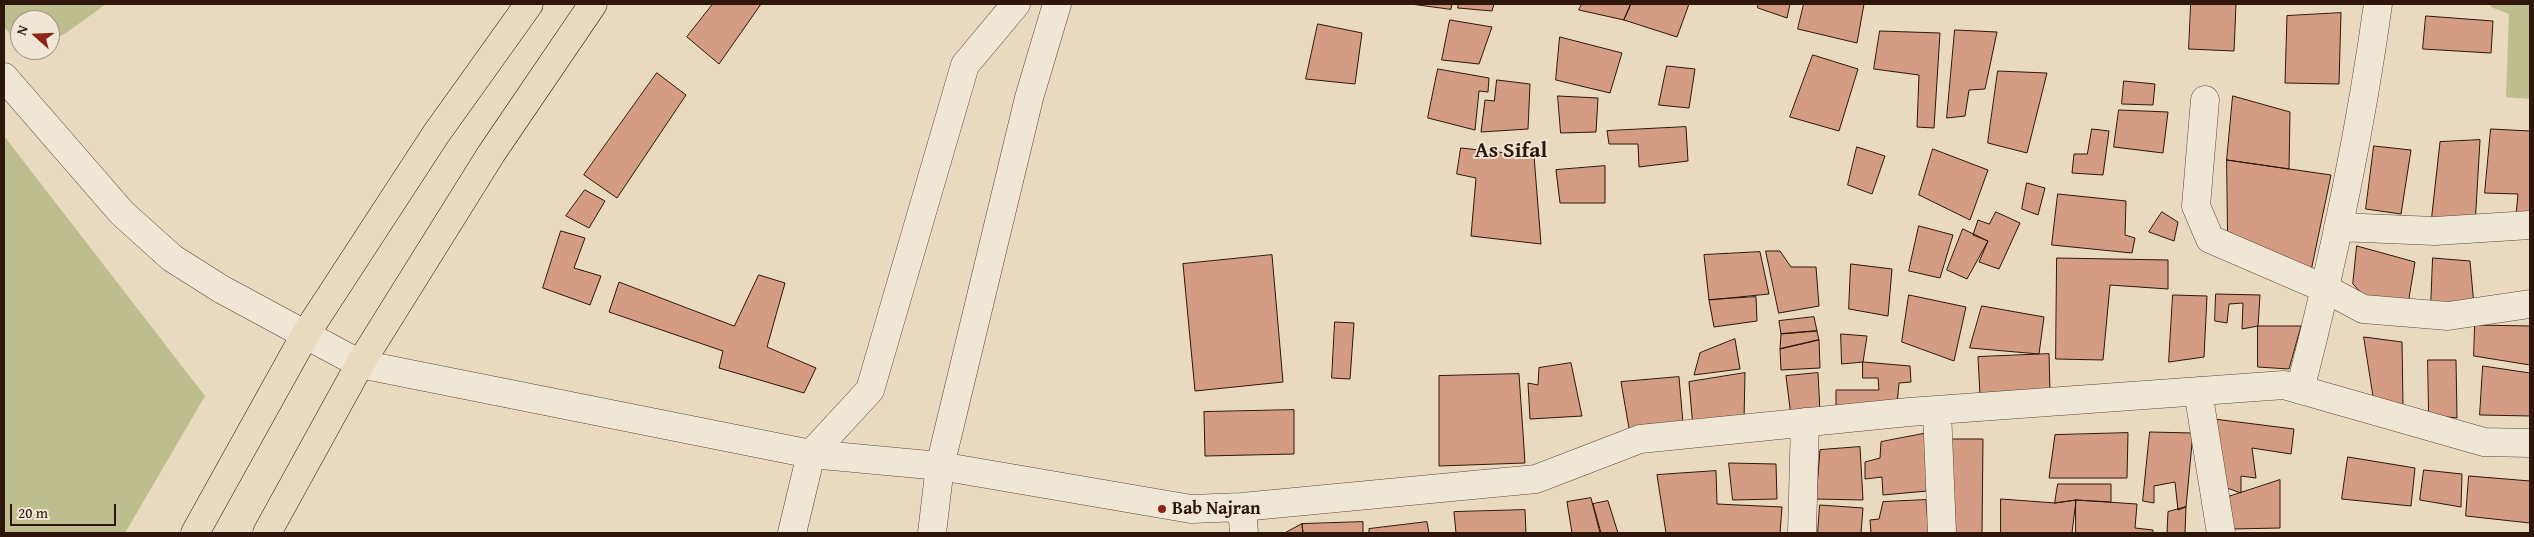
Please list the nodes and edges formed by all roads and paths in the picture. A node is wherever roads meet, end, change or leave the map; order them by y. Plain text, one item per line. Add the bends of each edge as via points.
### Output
1 (529, 4) edge
2 (593, 4) edge
3 (1016, 4) edge
4 (1057, 4) edge
5 (2378, 4) edge
6 (4, 77) edge
7 (2205, 100) dead end
8 (2530, 225) edge
9 (2338, 227) junction
10 (2326, 289) junction
11 (2530, 304) edge
12 (305, 335) junction
13 (360, 364) junction
14 (2300, 390) junction
15 (2198, 392) junction
16 (1938, 410) junction
17 (1805, 422) junction
18 (2530, 443) edge
19 (812, 454) junction
20 (940, 466) junction
21 (1243, 520) edge
22 (195, 533) edge
23 (267, 533) edge
24 (792, 533) edge
25 (932, 533) edge
26 (1802, 533) edge
27 (1942, 533) edge
28 (2221, 533) edge

1 - 12 main road via 436,134
2 - 13 main road via 492,154
3 - 19 street via 965,65 870,390
4 - 20 street via 1029,98
5 - 9 street via 2364,103
6 - 12 street via 122,213 172,258
7 - 10 street via 2196,206 2210,239
8 - 9 street via 2434,231
9 - 10 street
10 - 11 street via 2363,310 2448,316
10 - 14 street
12 - 13 street
12 - 22 main road
13 - 19 street
13 - 23 main road
14 - 15 street via 2284,386
14 - 18 street via 2484,442
15 - 16 street
15 - 28 street
16 - 17 street
16 - 27 street
17 - 21 street via 1640,439 1536,479
17 - 26 street
19 - 20 street
19 - 24 street
20 - 21 street via 1191,508
20 - 25 street

